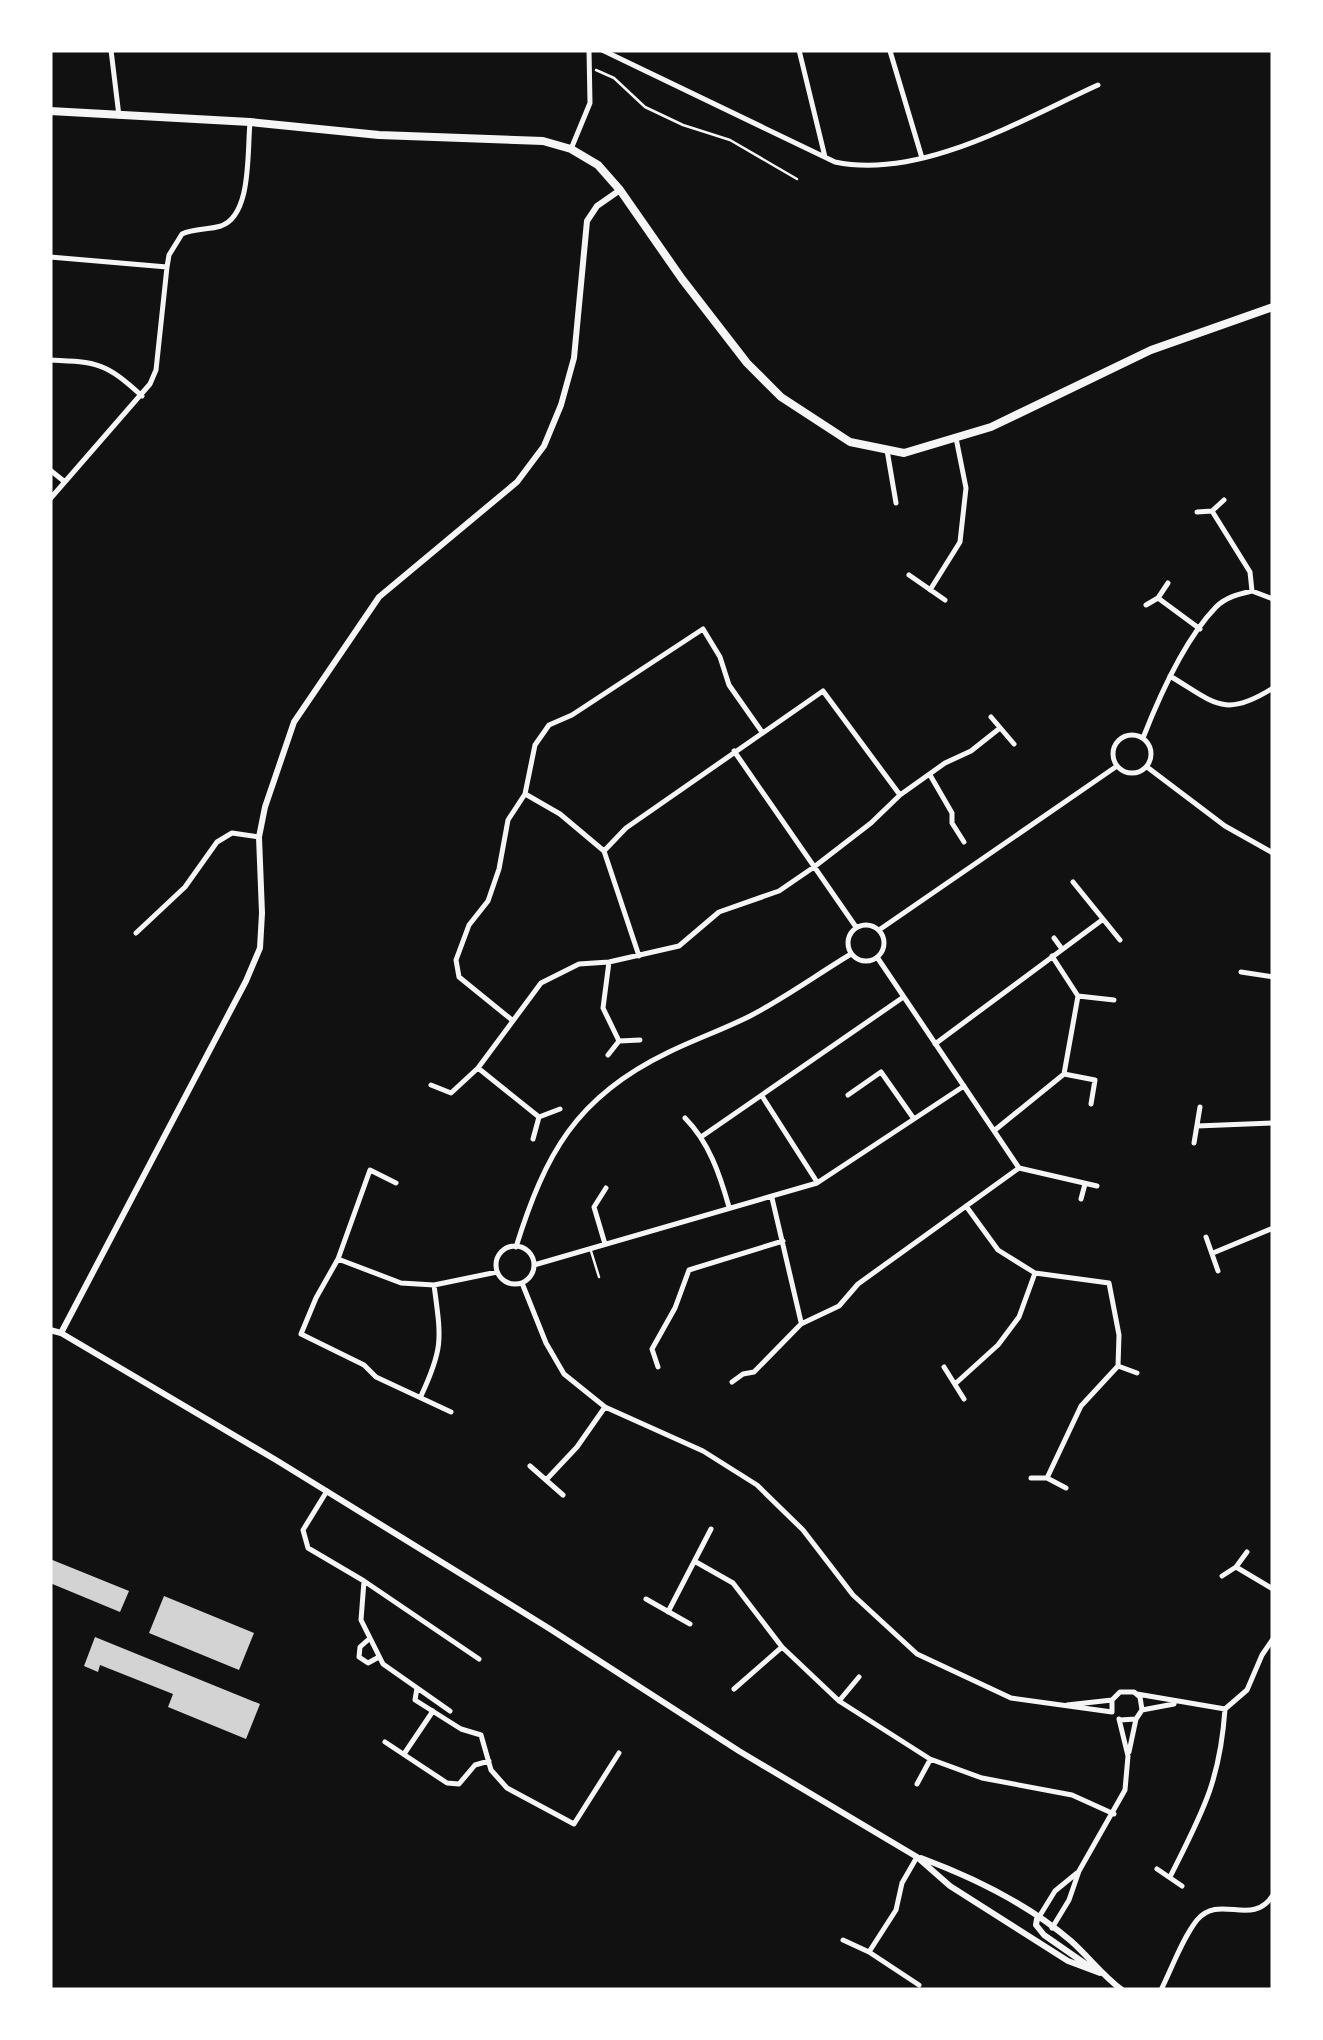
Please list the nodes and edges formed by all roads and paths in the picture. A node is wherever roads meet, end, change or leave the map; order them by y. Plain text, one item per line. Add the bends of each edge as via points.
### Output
1 (111, 50) edge
2 (588, 50) edge
3 (602, 50) edge
4 (799, 50) edge
5 (892, 50) edge
6 (590, 67) junction
7 (1098, 85) dead end
8 (50, 110) edge
9 (120, 116) junction
10 (250, 122) junction
11 (570, 149) junction
12 (825, 157) junction
13 (922, 158) junction
14 (797, 179) dead end
15 (620, 190) junction
16 (50, 257) edge
17 (166, 266) junction
18 (1273, 307) edge
19 (50, 360) edge
20 (142, 396) junction
21 (956, 438) junction
22 (888, 450) junction
23 (50, 470) edge
24 (64, 482) junction
25 (50, 499) edge
26 (1224, 500) dead end
27 (896, 504) dead end
28 (1212, 511) junction
29 (1198, 512) dead end
30 (909, 575) dead end
31 (1168, 583) dead end
32 (930, 590) junction
33 (1252, 590) junction
34 (1158, 598) junction
35 (1273, 599) edge
36 (945, 600) dead end
37 (1146, 605) dead end
38 (1201, 630) junction
39 (1170, 676) junction
40 (1273, 688) edge
41 (992, 717) dead end
42 (1000, 728) junction
43 (762, 732) junction
44 (1143, 738) junction
45 (1014, 744) dead end
46 (734, 751) junction
47 (1117, 766) junction
48 (1147, 766) junction
49 (930, 775) junction
50 (526, 794) junction
51 (900, 795) junction
52 (260, 837) junction
53 (964, 842) dead end
54 (604, 850) junction
55 (1273, 852) edge
56 (814, 867) junction
57 (1073, 882) dead end
58 (1102, 920) junction
59 (856, 927) junction
60 (879, 930) junction
61 (150, 938) dead end
62 (1054, 938) dead end
63 (1120, 940) dead end
64 (1062, 949) junction
65 (851, 954) junction
66 (639, 956) junction
67 (1052, 956) junction
68 (877, 957) junction
69 (608, 962) junction
70 (1241, 972) dead end
71 (1273, 977) edge
72 (1078, 996) junction
73 (902, 998) junction
74 (1114, 1000) dead end
75 (512, 1020) junction
76 (640, 1040) dead end
77 (618, 1041) junction
78 (935, 1044) junction
79 (608, 1055) dead end
80 (478, 1068) junction
81 (1064, 1074) junction
82 (431, 1085) dead end
83 (964, 1086) junction
84 (451, 1092) junction
85 (848, 1095) dead end
86 (762, 1096) junction
87 (1090, 1104) dead end
88 (446, 1105) dead end
89 (1200, 1107) dead end
90 (560, 1109) dead end
91 (539, 1117) junction
92 (685, 1118) dead end
93 (914, 1119) junction
94 (1273, 1123) edge
95 (1196, 1126) junction
96 (994, 1131) junction
97 (701, 1137) junction
98 (533, 1138) dead end
99 (1194, 1144) dead end
100 (1019, 1168) junction
101 (396, 1183) dead end
102 (818, 1183) junction
103 (1085, 1184) junction
104 (1097, 1186) dead end
105 (606, 1188) dead end
106 (772, 1198) junction
107 (1082, 1200) dead end
108 (966, 1206) junction
109 (730, 1207) junction
110 (1273, 1228) edge
111 (1206, 1238) dead end
112 (782, 1241) junction
113 (605, 1245) junction
114 (516, 1246) junction
115 (591, 1249) junction
116 (1213, 1254) junction
117 (338, 1259) junction
118 (534, 1265) junction
119 (1218, 1271) dead end
120 (497, 1272) junction
121 (1034, 1273) junction
122 (599, 1277) dead end
123 (522, 1283) junction
124 (434, 1285) junction
125 (801, 1324) junction
126 (50, 1330) edge
127 (61, 1334) junction
128 (640, 1345) dead end
129 (652, 1349) junction
130 (742, 1362) dead end
131 (944, 1366) dead end
132 (1118, 1366) junction
133 (658, 1367) dead end
134 (1138, 1373) dead end
135 (743, 1374) junction
136 (732, 1382) dead end
137 (955, 1384) junction
138 (421, 1396) junction
139 (964, 1399) dead end
140 (605, 1407) junction
141 (451, 1412) dead end
142 (530, 1466) dead end
143 (1031, 1478) dead end
144 (1047, 1478) junction
145 (546, 1480) junction
146 (1066, 1488) dead end
147 (327, 1491) junction
148 (563, 1495) dead end
149 (711, 1529) dead end
150 (1247, 1552) dead end
151 (696, 1562) junction
152 (1236, 1567) junction
153 (1222, 1576) dead end
154 (364, 1581) junction
155 (1273, 1589) edge
156 (646, 1599) dead end
157 (668, 1612) junction
158 (690, 1624) dead end
159 (368, 1639) junction
160 (1273, 1639) edge
161 (782, 1646) junction
162 (379, 1658) junction
163 (479, 1659) dead end
164 (858, 1676) dead end
165 (417, 1688) junction
166 (734, 1690) dead end
167 (1137, 1694) junction
168 (1112, 1700) junction
169 (839, 1701) junction
170 (1177, 1704) junction
171 (1059, 1706) junction
172 (1225, 1709) junction
173 (450, 1710) dead end
174 (1142, 1710) junction
175 (433, 1711) junction
176 (1112, 1712) junction
177 (1136, 1719) junction
178 (1119, 1720) junction
179 (386, 1742) dead end
180 (619, 1753) dead end
181 (404, 1754) junction
182 (1128, 1756) junction
183 (930, 1760) junction
184 (489, 1761) junction
185 (917, 1784) dead end
186 (1114, 1814) junction
187 (917, 1857) junction
188 (1079, 1870) junction
189 (1157, 1870) dead end
190 (1170, 1877) junction
191 (1182, 1886) dead end
192 (1273, 1895) edge
193 (1038, 1918) junction
194 (1052, 1928) junction
195 (1044, 1935) junction
196 (1033, 1939) junction
197 (843, 1940) dead end
198 (869, 1952) junction
199 (1100, 1974) junction
200 (918, 1985) dead end
201 (1122, 1990) edge
202 (1161, 1990) edge

1 - 9 street
2 - 6 street
3 - 12 street
4 - 12 street
5 - 13 street
6 - 11 street via 590,104
6 - 14 path via 614,78 645,107 730,140
7 - 13 street
8 - 9 main road
9 - 10 main road
10 - 11 main road via 379,136 542,141
10 - 17 street via 242,207 223,225 182,234
11 - 15 main road via 598,165
12 - 13 street via 858,167
15 - 22 main road via 747,364 781,397 850,442
15 - 52 street via 587,221 574,358 544,446 517,482 379,596 294,722
16 - 17 street
17 - 20 street via 156,370
18 - 21 main road via 1151,350
19 - 20 street via 104,366
20 - 24 street
21 - 22 main road via 904,453
21 - 32 street via 966,488 960,542
22 - 27 street
23 - 24 street
24 - 25 street
26 - 28 street
28 - 29 street
28 - 33 street via 1250,572
30 - 32 street
31 - 34 street
32 - 36 street
33 - 35 street
33 - 38 street via 1217,606
34 - 37 street
34 - 38 street
38 - 39 street
39 - 40 street via 1223,706
39 - 44 street
41 - 42 street
42 - 45 street
42 - 49 street
43 - 46 street
43 - 50 street via 729,684 703,628 548,725 535,745
43 - 51 street via 823,691
44 - 47 street via 1120,739 1113,755
44 - 48 street via 1150,748
46 - 54 street
46 - 56 street
47 - 48 street via 1132,774
47 - 60 street
48 - 55 street via 1225,826
49 - 51 street
49 - 53 street
50 - 54 street
50 - 75 street via 508,820 488,901 468,924 456,960 459,978
51 - 56 street
52 - 61 street via 232,833 218,842 185,888 138,931
52 - 127 street via 260,948
54 - 66 street
56 - 59 street
56 - 66 street via 779,890 719,912 680,946
57 - 58 street
58 - 63 street
58 - 64 street
59 - 60 street
59 - 65 street via 848,936
60 - 68 street via 884,940
62 - 64 street
64 - 67 street
65 - 68 street via 867,961
65 - 114 street via 753,1014 621,1079 551,1154
66 - 69 street
67 - 72 street
67 - 78 street
68 - 73 street
69 - 75 street via 555,974
69 - 77 street via 604,1008
70 - 71 street
72 - 74 street
72 - 81 street
73 - 78 street
73 - 86 street
75 - 80 street
76 - 77 street
77 - 79 street
78 - 83 street
80 - 84 street
80 - 91 street
81 - 87 street via 1094,1080
81 - 96 street
82 - 84 street
83 - 93 street
83 - 96 street
84 - 88 street
85 - 93 street via 881,1072
86 - 97 street
86 - 102 street
89 - 95 street
90 - 91 street
91 - 98 street
92 - 97 street
93 - 102 street
94 - 95 street
95 - 99 street
96 - 100 street
97 - 109 street
100 - 103 street
100 - 108 street
101 - 117 street via 370,1170
102 - 106 street
103 - 104 street
103 - 107 street
105 - 113 street via 594,1207
106 - 109 street
106 - 112 street
108 - 121 street via 998,1250
108 - 125 street via 858,1284 839,1306
109 - 113 street
110 - 116 street
111 - 116 street
112 - 125 street
112 - 129 street via 689,1270
113 - 115 street
114 - 118 street
114 - 120 street via 499,1256
115 - 118 street
115 - 122 lane
116 - 119 street
117 - 124 street via 401,1283
117 - 138 street via 301,1334
118 - 123 street
120 - 123 street via 506,1282
120 - 124 street
121 - 132 street via 1109,1283
121 - 137 street via 1019,1317
123 - 140 street via 564,1374
124 - 138 street via 442,1340
125 - 135 street via 754,1372
126 - 127 street
127 - 147 street
128 - 129 street
129 - 133 street
130 - 135 street
131 - 137 street
132 - 134 street
132 - 144 street via 1081,1406
135 - 136 street
137 - 139 street
138 - 141 street
140 - 145 street
140 - 171 street via 704,1451 757,1485 804,1530 853,1596 916,1654 1011,1698
142 - 145 street
143 - 144 street
144 - 146 street
145 - 148 street
147 - 154 street via 303,1530 308,1548
147 - 187 street
149 - 151 street
150 - 152 street
151 - 157 street
151 - 161 street via 733,1584
152 - 153 street
152 - 155 street
154 - 159 street via 361,1620
154 - 163 street
156 - 157 street
157 - 158 street
159 - 162 street
159 - 162 street via 359,1657 368,1663
160 - 172 street via 1247,1690
161 - 166 street
161 - 169 street
162 - 165 street
164 - 169 street
165 - 173 street
165 - 175 street via 415,1700
167 - 168 street via 1128,1690
167 - 170 street
167 - 174 street
168 - 171 street
168 - 176 street
169 - 183 street
170 - 172 street
170 - 174 street
171 - 176 street
172 - 190 street via 1213,1788
174 - 177 street
175 - 181 street
175 - 184 street via 481,1734
176 - 178 street
177 - 178 street
177 - 182 street
178 - 182 street
179 - 181 street
180 - 184 street via 574,1824 507,1788
181 - 184 street via 458,1784 475,1765
182 - 186 street via 1126,1790
183 - 185 street
183 - 186 street via 982,1778 1072,1795
186 - 188 street
187 - 193 street via 960,1872
187 - 196 street
187 - 198 street via 896,1910
188 - 193 street
188 - 194 street
189 - 190 street
190 - 191 street
192 - 202 street via 1266,1907 1251,1912 1218,1908 1198,1918
193 - 194 street
193 - 195 street
194 - 195 street
194 - 199 street
195 - 196 street
195 - 199 street
196 - 199 street
197 - 198 street
198 - 200 street
199 - 201 street

